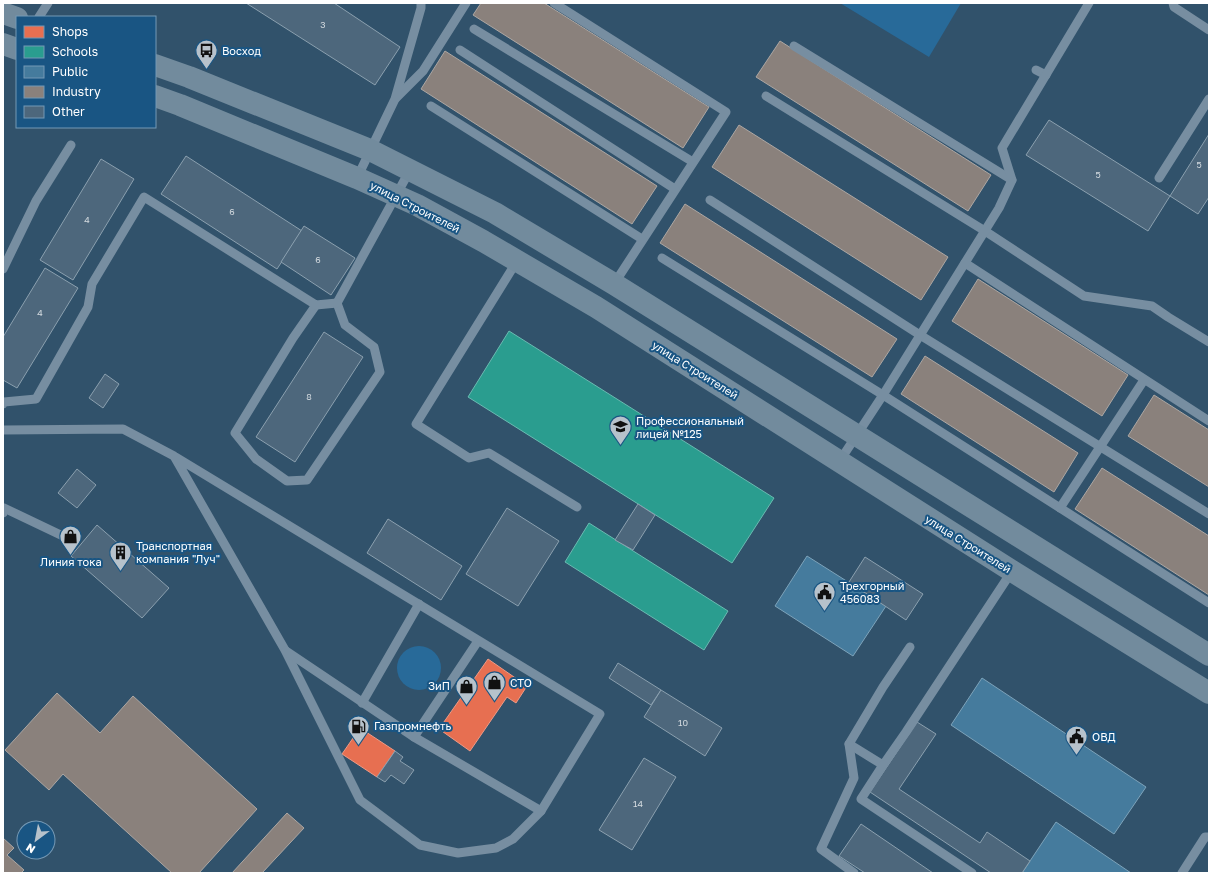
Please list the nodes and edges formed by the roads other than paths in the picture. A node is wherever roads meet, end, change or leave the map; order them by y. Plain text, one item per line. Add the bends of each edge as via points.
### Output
1 (48, 3) edge
2 (421, 3) edge
3 (466, 3) edge
4 (554, 3) edge
5 (1089, 3) edge
6 (1172, 3) edge
7 (3, 13) edge
8 (40, 16) edge
9 (16, 18) edge
10 (474, 29) dead end
11 (1209, 30) edge
12 (3, 44) edge
13 (794, 46) dead end
14 (16, 49) edge
15 (460, 50) dead end
16 (156, 65) edge
17 (1036, 70) dead end
18 (1046, 75) junction
19 (156, 96) edge
20 (766, 96) dead end
21 (395, 99) junction
22 (1209, 99) edge
23 (431, 106) dead end
24 (71, 145) dead end
25 (370, 150) junction
26 (693, 162) junction
27 (410, 170) junction
28 (357, 178) junction
29 (1160, 178) dead end
30 (1012, 180) junction
31 (675, 189) junction
32 (396, 196) junction
33 (710, 200) dead end
34 (984, 231) junction
35 (642, 239) junction
36 (662, 258) dead end
37 (517, 261) junction
38 (964, 263) junction
39 (3, 269) edge
40 (614, 284) junction
41 (337, 303) junction
42 (316, 305) junction
43 (920, 335) junction
44 (1209, 342) edge
45 (1144, 380) junction
46 (883, 395) junction
47 (3, 403) edge
48 (1209, 421) edge
49 (3, 430) edge
50 (857, 435) junction
51 (1100, 446) junction
52 (174, 456) junction
53 (839, 462) junction
54 (577, 507) dead end
55 (1060, 508) junction
56 (3, 513) edge
57 (1209, 514) edge
58 (67, 538) dead end
59 (1012, 571) junction
60 (1209, 603) edge
61 (419, 604) junction
62 (478, 641) junction
63 (910, 647) dead end
64 (285, 650) junction
65 (1209, 656) edge
66 (1209, 693) edge
67 (362, 703) junction
68 (414, 737) junction
69 (849, 744) junction
70 (883, 765) junction
71 (541, 811) junction
72 (1209, 836) edge
73 (854, 873) edge
74 (972, 873) edge
75 (1182, 873) edge

1 - 8 lane
2 - 21 lane
3 - 21 lane via 423,71
4 - 26 lane via 726,112
5 - 18 lane
6 - 11 lane via 1174,7
7 - 9 street
10 - 26 lane
12 - 14 street
13 - 30 lane
15 - 31 lane
16 - 25 street
17 - 18 lane
18 - 30 lane via 1002,148
19 - 28 street, улица Строителей
20 - 34 lane
21 - 25 lane
22 - 29 lane
23 - 35 lane
24 - 39 lane via 36,201
25 - 27 street
25 - 28 lane
26 - 31 lane
27 - 32 lane
27 - 40 street via 495,213
28 - 32 street, улица Строителей
30 - 34 lane via 999,208
31 - 35 lane
32 - 37 street, улица Строителей via 417,205
32 - 41 lane
33 - 43 lane
34 - 38 lane
34 - 44 lane via 1084,296 1152,306
35 - 40 lane
36 - 46 lane
37 - 53 street, улица Строителей via 596,307
37 - 54 lane via 416,424 469,458 489,453
38 - 43 lane
38 - 45 lane
40 - 50 street
41 - 42 lane
41 - 42 lane via 345,325 374,347 380,372 307,480 287,481 256,459 235,433
42 - 47 lane via 144,197 92,284 88,307 36,399
43 - 46 lane
43 - 51 lane
45 - 48 lane
45 - 51 lane
46 - 50 lane
46 - 55 lane
49 - 52 lane via 123,428
50 - 53 lane
50 - 65 street
51 - 55 lane
51 - 57 lane
52 - 61 lane
52 - 64 lane
53 - 59 street, улица Строителей
55 - 60 lane
56 - 58 lane via 4,508
59 - 66 street, улица Строителей
59 - 70 lane
61 - 62 lane
61 - 67 lane
62 - 68 lane
62 - 71 lane via 600,714
63 - 69 lane
64 - 67 lane
64 - 71 lane via 360,800 420,845 458,853 496,848 513,839
67 - 68 lane
68 - 71 lane
69 - 70 lane
69 - 73 lane via 854,778 821,849
70 - 74 lane via 861,799
72 - 75 lane via 1205,837

